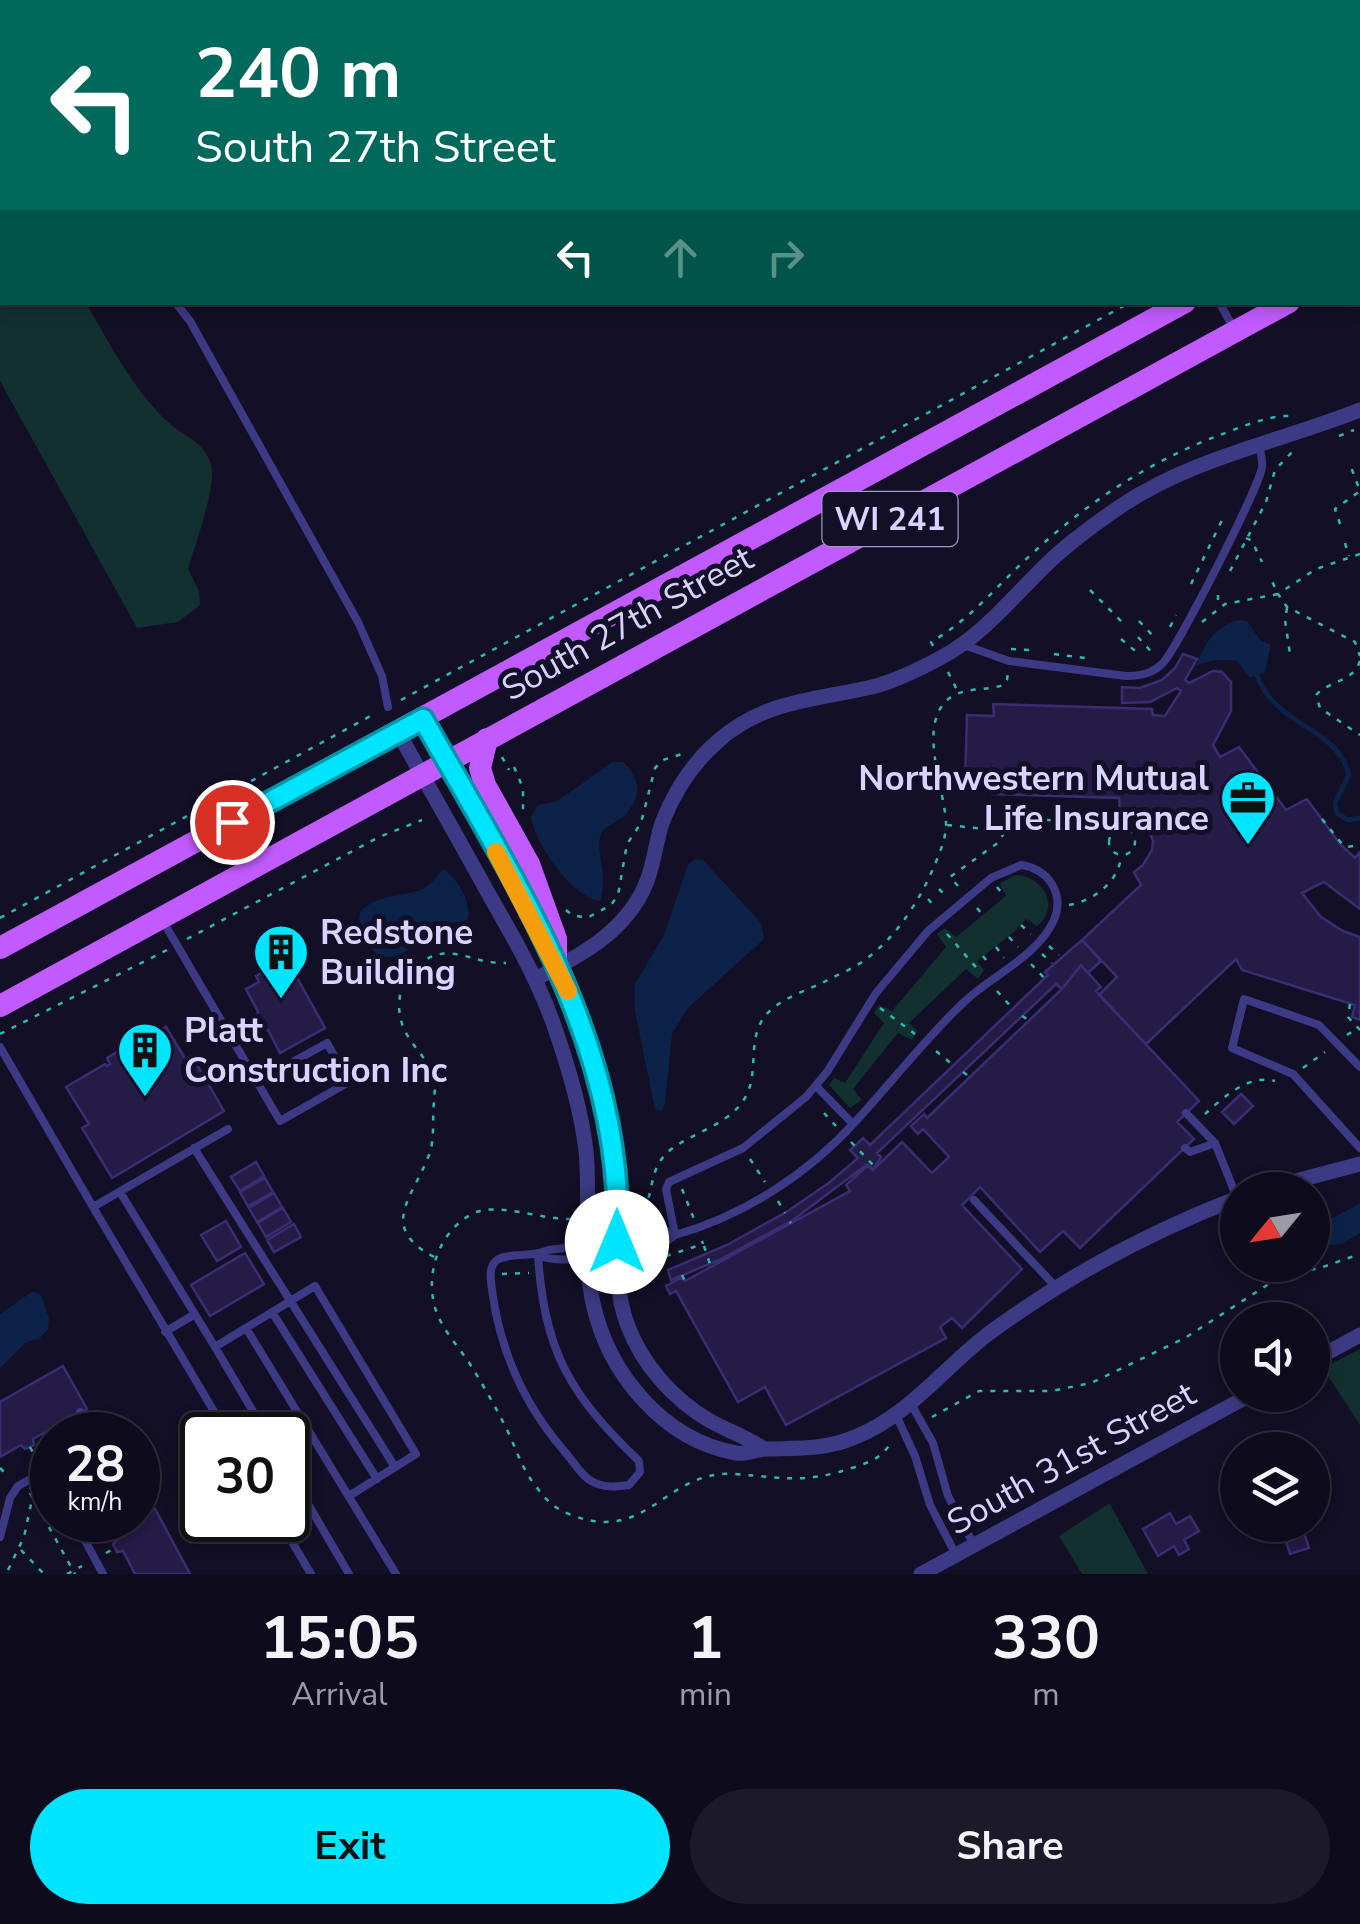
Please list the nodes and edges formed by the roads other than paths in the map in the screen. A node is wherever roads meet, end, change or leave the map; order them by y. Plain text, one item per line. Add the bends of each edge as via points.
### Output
1 (177, 305) edge
2 (1179, 305) edge
3 (1221, 305) edge
4 (1283, 305) edge
5 (1235, 331) junction
6 (1360, 410) edge
7 (1259, 443) junction
8 (964, 645) junction
9 (388, 707) road end
10 (423, 719) junction
11 (398, 732) junction
12 (494, 747) junction
13 (446, 761) junction
14 (421, 774) junction
15 (162, 919) junction
16 (0, 948) edge
17 (557, 964) junction
18 (535, 979) junction
19 (0, 1006) edge
20 (0, 1047) edge
21 (1360, 1067) edge
22 (257, 1082) junction
23 (816, 1087) junction
24 (1186, 1113) dead end
25 (853, 1124) junction
26 (228, 1128) dead end
27 (1215, 1143) junction
28 (194, 1148) junction
29 (1184, 1148) dead end
30 (1360, 1148) edge
31 (1360, 1164) edge
32 (1227, 1172) edge
33 (1330, 1172) edge
34 (120, 1192) junction
35 (974, 1200) dead end
36 (1220, 1205) edge
37 (93, 1207) junction
38 (675, 1234) junction
39 (617, 1248) junction
40 (589, 1252) junction
41 (538, 1256) junction
42 (1056, 1287) junction
43 (292, 1300) junction
44 (272, 1312) junction
45 (195, 1314) junction
46 (246, 1328) junction
47 (165, 1332) junction
48 (1360, 1335) edge
49 (215, 1347) junction
50 (1330, 1351) edge
51 (910, 1402) junction
52 (1220, 1411) edge
53 (214, 1412) edge
54 (253, 1412) edge
55 (896, 1415) junction
56 (764, 1449) junction
57 (395, 1467) junction
58 (30, 1479) edge
59 (377, 1479) junction
60 (349, 1496) junction
61 (310, 1508) edge
62 (0, 1537) edge
63 (86, 1542) edge
64 (292, 1542) edge
65 (974, 1546) junction
66 (956, 1555) junction
67 (103, 1574) edge
68 (312, 1574) edge
69 (349, 1574) edge
70 (396, 1574) edge
71 (921, 1574) edge

1 - 9 lane via 358,622
2 - 10 main road, South 27th Street / WI 241
3 - 5 lane
4 - 5 main road, South 27th Street / WI 241
5 - 12 main road, South 27th Street / WI 241
6 - 7 street
7 - 8 street via 1204,461 1123,505 1050,562
7 - 8 lane via 1262,468 1162,664 1144,676 1126,676 1009,661
8 - 17 street via 878,686 797,700 732,729 674,796 646,883 625,917 603,939
10 - 11 main road, South 27th Street / WI 241
10 - 13 street
11 - 14 street
11 - 16 main road, South 27th Street / WI 241
12 - 13 main road, South 27th Street / WI 241
12 - 17 main road via 480,768 530,864 556,939
13 - 14 main road, South 27th Street / WI 241
13 - 17 street
14 - 15 main road, South 27th Street / WI 241
14 - 18 street
15 - 19 main road, South 27th Street / WI 241
15 - 22 lane
17 - 18 street
17 - 39 street via 606,1105 615,1152
18 - 40 street via 579,1110
20 - 37 lane
21 - 30 lane via 1319,1025 1244,1000 1232,1048 1294,1074
22 - 22 lane via 280,1121 349,1082 327,1043
23 - 25 lane
23 - 25 lane via 871,1001 938,922 1008,868 1030,866 1050,878 1057,907 1046,934 924,1040
23 - 38 lane via 743,1148 669,1182
24 - 27 lane
25 - 38 lane via 772,1192
26 - 28 lane
27 - 29 lane
27 - 32 lane
28 - 34 lane
28 - 43 lane
31 - 33 street
34 - 37 lane
34 - 45 lane
35 - 42 lane
36 - 42 street via 1130,1244
37 - 47 lane
38 - 39 lane via 668,1242
39 - 40 lane
39 - 56 street via 623,1315 654,1374 698,1412
40 - 41 lane via 548,1250
40 - 56 street via 602,1334 652,1410 712,1446 741,1454
41 - 41 lane via 493,1263 495,1312 506,1351 542,1426 589,1480 609,1488 629,1485 640,1472 639,1461 585,1406 552,1341
42 - 51 street
43 - 44 lane
43 - 57 lane
43 - 57 lane via 315,1286 416,1454
44 - 46 lane
44 - 59 lane
45 - 47 lane
45 - 49 lane
46 - 49 lane
46 - 60 lane
47 - 53 lane
48 - 50 street
49 - 54 lane
51 - 55 street
51 - 65 lane
52 - 65 street, South 31st Street
55 - 56 street via 820,1448
55 - 66 lane
57 - 59 lane
58 - 62 lane via 10,1498
59 - 60 lane
60 - 70 lane
61 - 69 lane
63 - 67 lane
64 - 68 lane
65 - 66 street, South 31st Street
66 - 71 street, South 31st Street

